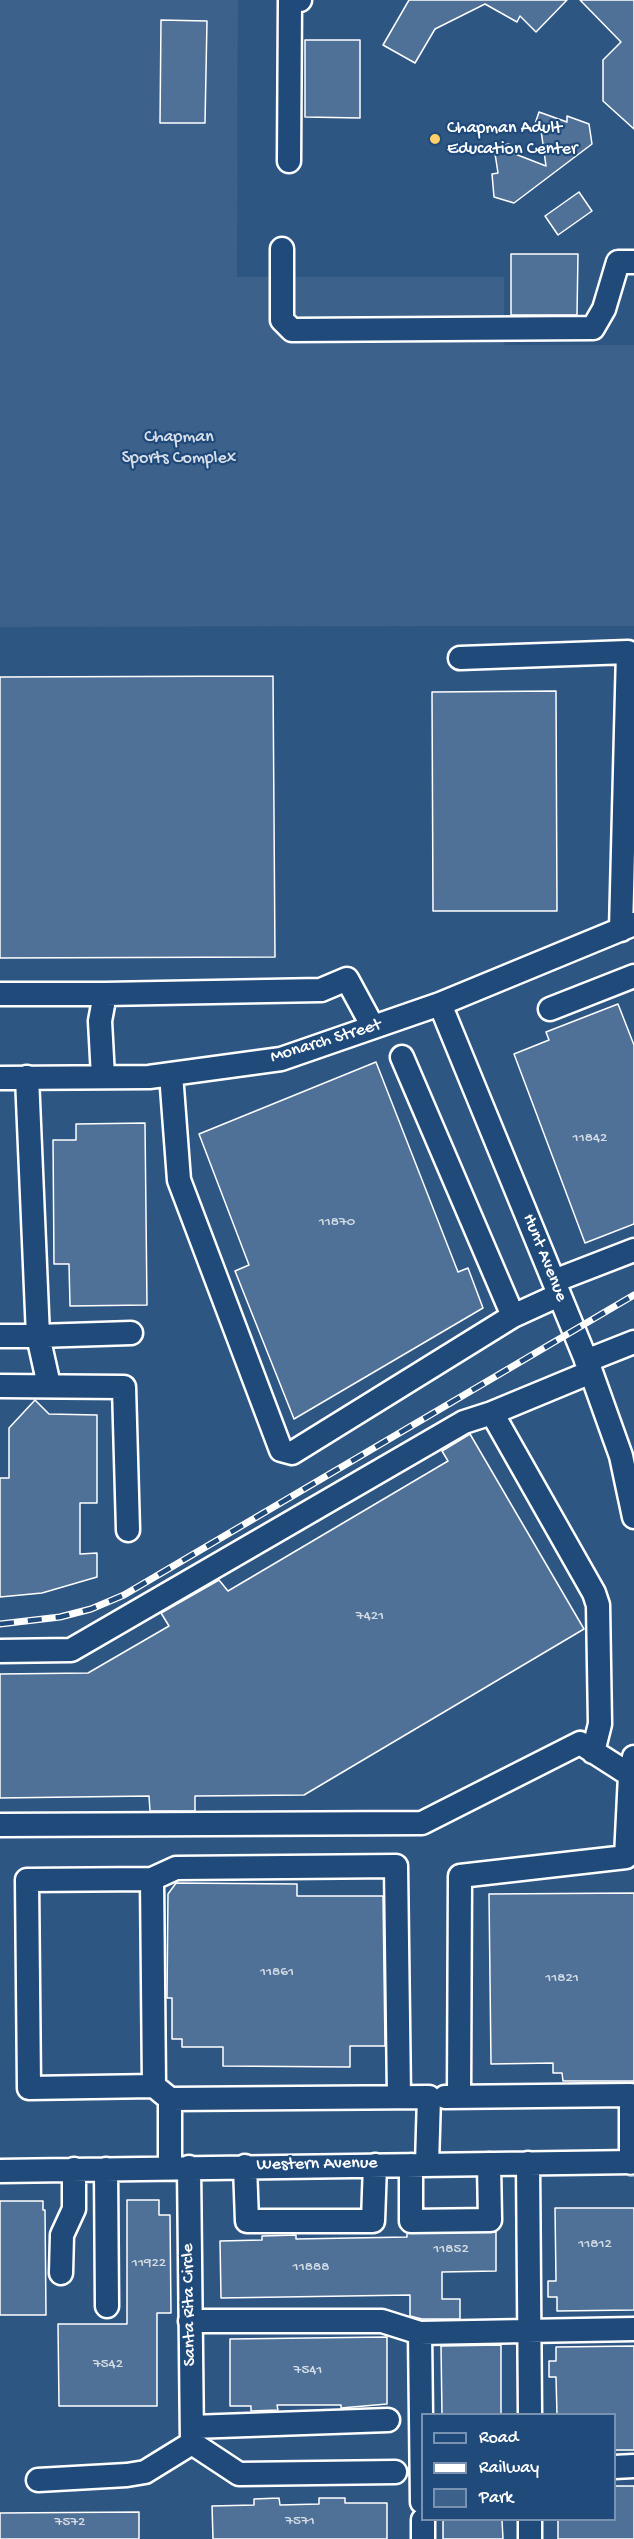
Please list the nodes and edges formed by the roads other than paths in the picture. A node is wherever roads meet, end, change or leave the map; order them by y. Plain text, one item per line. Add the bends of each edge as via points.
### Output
1 (300, 0) edge
2 (289, 161) dead end
3 (282, 249) dead end
4 (634, 262) edge
5 (460, 658) dead end
6 (628, 927) edge
7 (634, 976) edge
8 (0, 994) edge
9 (105, 994) junction
10 (440, 1004) junction
11 (550, 1009) dead end
12 (373, 1028) junction
13 (402, 1058) dead end
14 (171, 1074) junction
15 (27, 1077) junction
16 (103, 1077) junction
17 (0, 1078) edge
18 (634, 1250) edge
19 (556, 1288) junction
20 (513, 1316) junction
21 (131, 1334) dead end
22 (0, 1336) edge
23 (38, 1336) junction
24 (634, 1342) edge
25 (588, 1366) junction
26 (49, 1385) junction
27 (0, 1386) edge
28 (492, 1413) junction
29 (634, 1517) edge
30 (128, 1530) dead end
31 (0, 1651) edge
32 (593, 1752) junction
33 (633, 1769) edge
34 (0, 1825) edge
35 (152, 1879) junction
36 (162, 2093) junction
37 (459, 2096) junction
38 (399, 2097) junction
39 (429, 2097) junction
40 (633, 2162) edge
41 (528, 2163) junction
42 (419, 2164) junction
43 (489, 2164) junction
44 (375, 2165) junction
45 (245, 2166) junction
46 (180, 2167) junction
47 (74, 2169) junction
48 (106, 2169) junction
49 (0, 2170) edge
50 (61, 2273) dead end
51 (107, 2306) dead end
52 (190, 2321) junction
53 (634, 2329) edge
54 (529, 2331) junction
55 (420, 2333) junction
56 (421, 2413) edge
57 (530, 2413) edge
58 (388, 2421) dead end
59 (192, 2435) junction
60 (634, 2466) edge
61 (616, 2467) edge
62 (395, 2472) dead end
63 (38, 2480) dead end
64 (423, 2521) edge
65 (530, 2521) edge
66 (423, 2539) edge
67 (530, 2539) edge

1 - 2 street via 290,0
3 - 4 street via 282,320 292,330 593,328 604,309 618,262
5 - 6 street via 628,652
6 - 10 street, Monarch Street
7 - 11 street
8 - 9 street
9 - 12 street via 321,990 347,979
9 - 16 street via 100,1022
10 - 12 street, Monarch Street
10 - 19 street, Hunt Avenue
12 - 14 street, Monarch Street via 281,1059
13 - 20 street
14 - 16 street, Monarch Street
14 - 20 street via 179,1180 281,1450 292,1453
15 - 16 street, Monarch Street
15 - 17 street, Monarch Street
15 - 23 street
18 - 19 street
19 - 20 street
19 - 25 street, Hunt Avenue
21 - 23 street
22 - 23 street
23 - 26 street
24 - 25 street
25 - 28 street
25 - 29 street, Hunt Avenue via 621,1456
26 - 27 street
26 - 30 street via 124,1387
28 - 31 street via 464,1422 71,1650
28 - 32 street via 598,1605 600,1724
32 - 33 street
32 - 34 street via 580,1743 422,1823
33 - 37 street via 626,1857 460,1876
35 - 36 street, Santa Rita Circle
35 - 36 street via 27,1880 29,2088
35 - 38 street via 176,1868 396,1866
36 - 38 street
36 - 46 street, Santa Rita Circle
37 - 39 street
37 - 40 street via 631,2095
38 - 39 street
39 - 42 street
40 - 41 street, Western Avenue
41 - 43 street, Western Avenue
41 - 54 street
42 - 43 street, Western Avenue
42 - 43 street via 411,2221 490,2220
42 - 44 street, Western Avenue
44 - 45 street, Western Avenue
44 - 45 street via 373,2221 247,2221
45 - 46 street, Western Avenue
46 - 48 street, Western Avenue
46 - 52 street, Santa Rita Circle
47 - 48 street, Western Avenue
47 - 49 street, Western Avenue
47 - 50 street via 74,2209 62,2235
48 - 51 street
52 - 55 street via 382,2321
52 - 59 street, Santa Rita Circle
53 - 54 street
54 - 55 street
54 - 57 street
55 - 56 street
58 - 59 street
59 - 62 street via 239,2474
59 - 63 street via 145,2472
60 - 61 street
64 - 66 street
65 - 67 street

